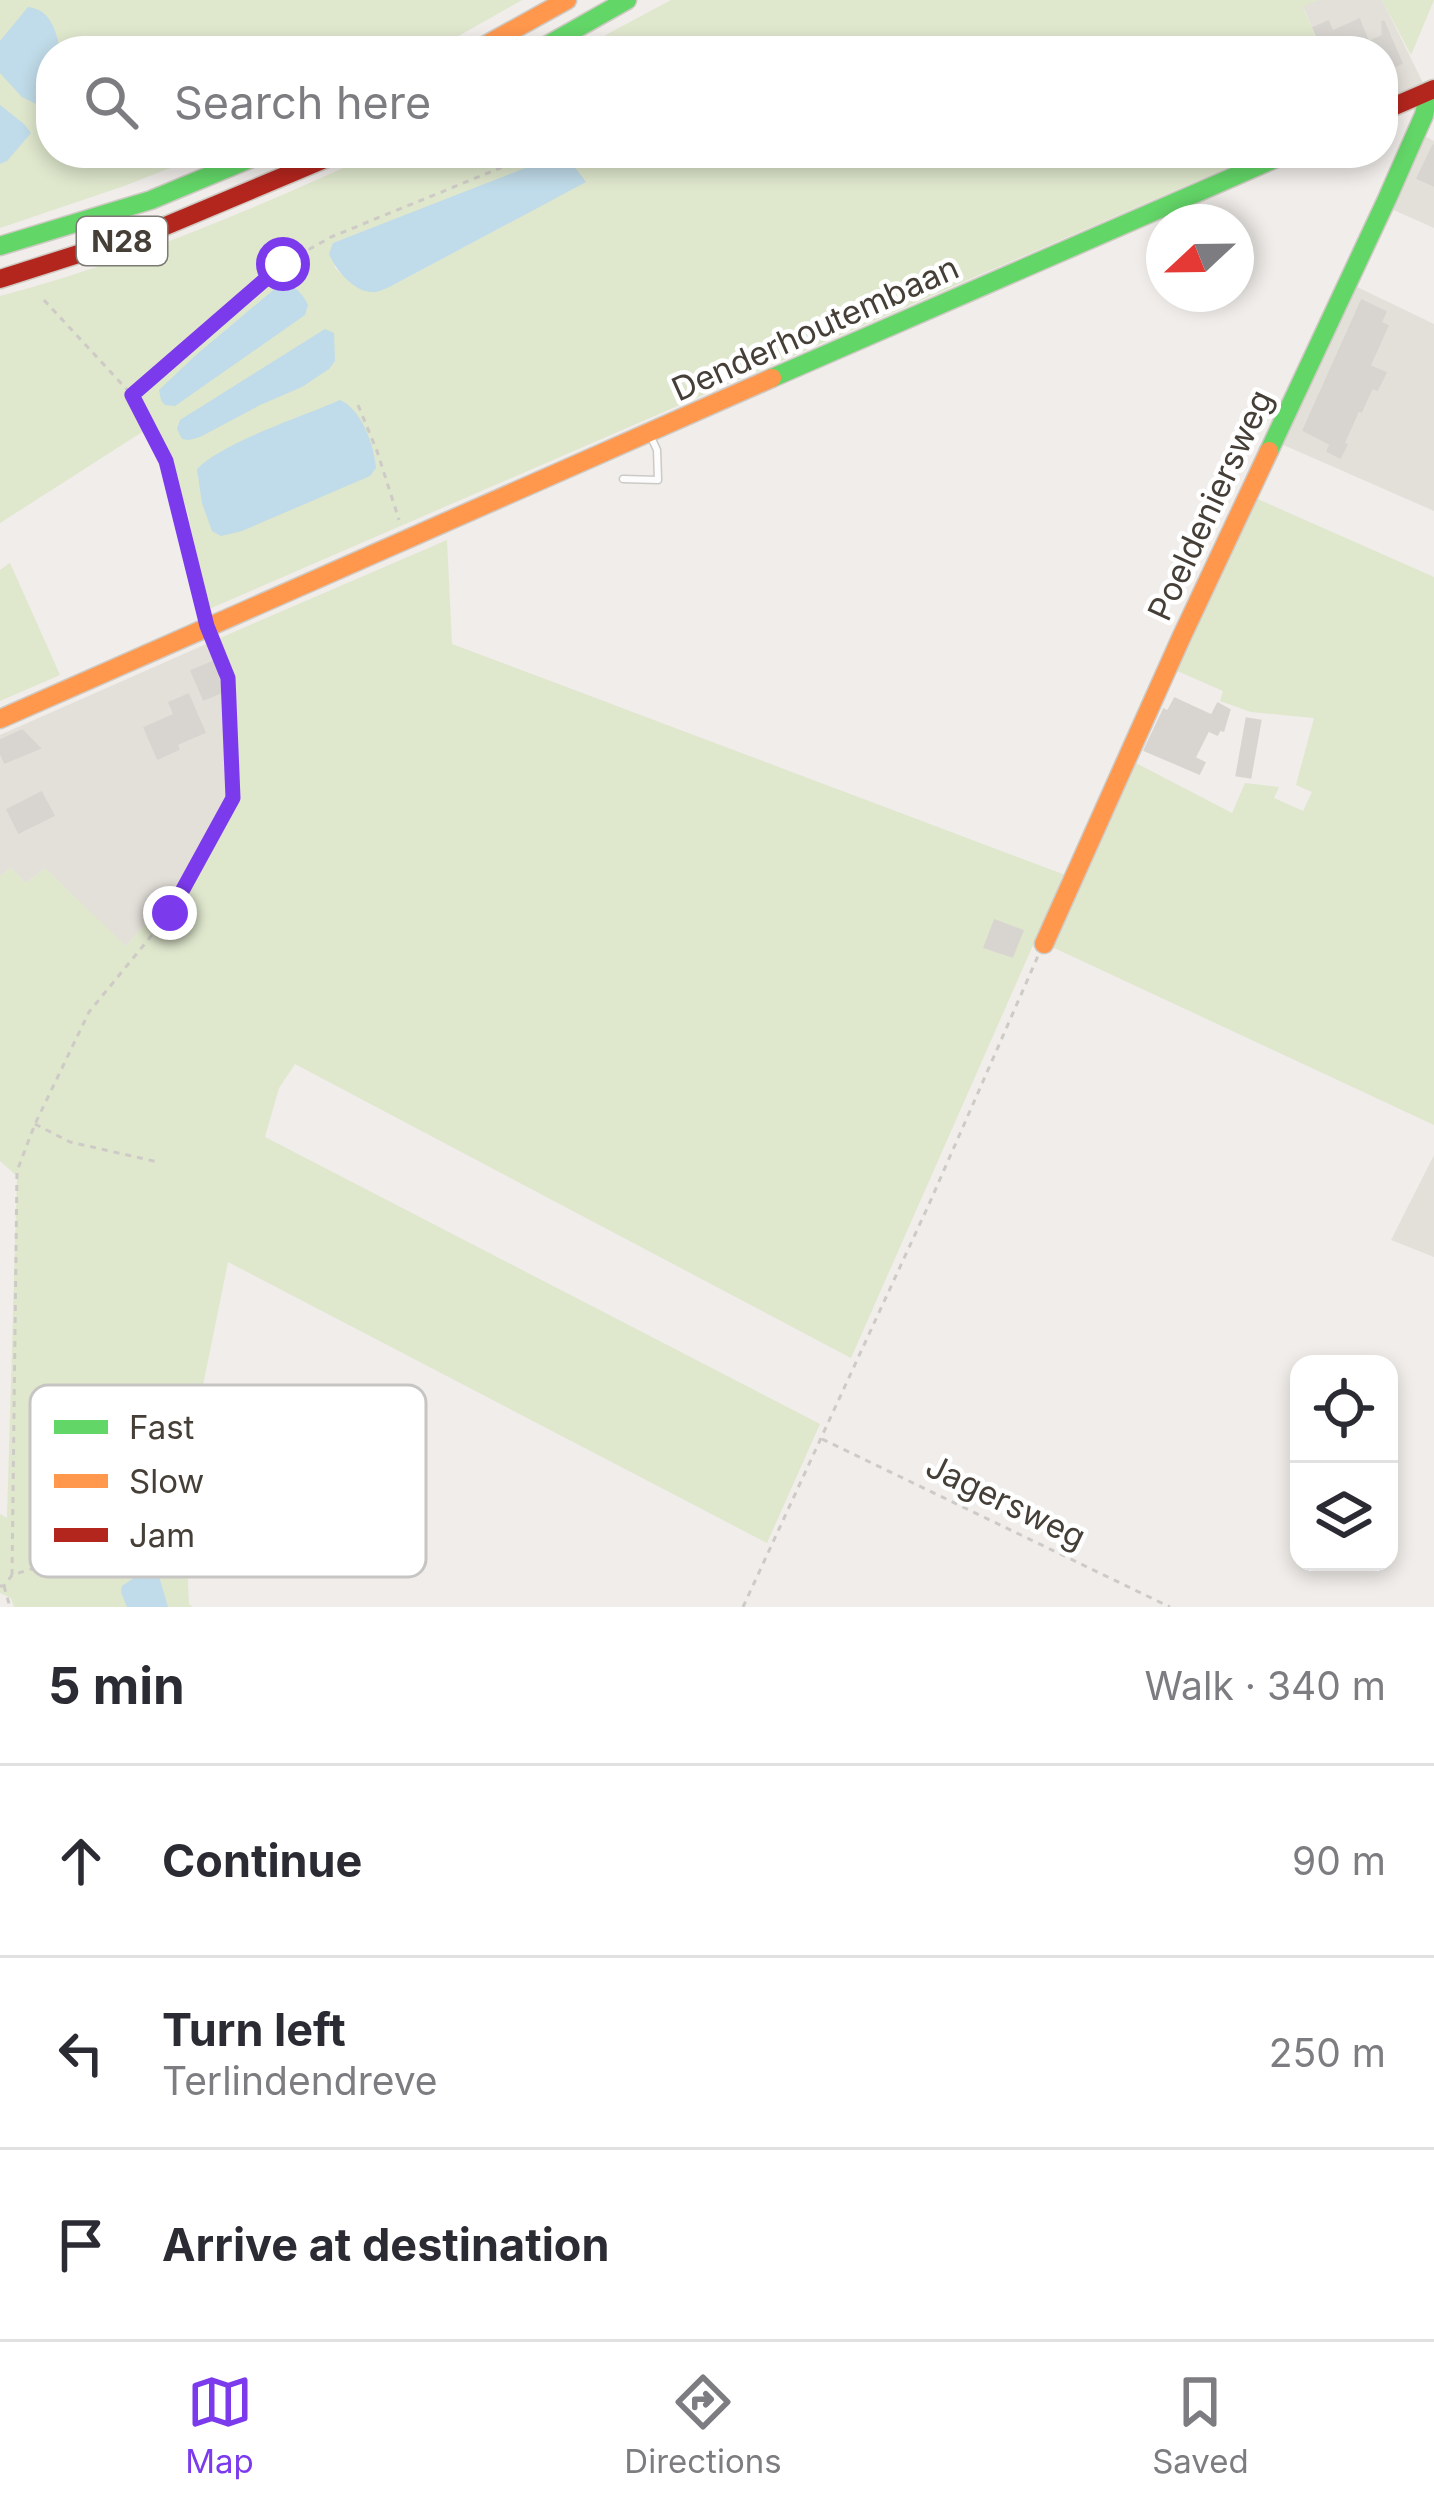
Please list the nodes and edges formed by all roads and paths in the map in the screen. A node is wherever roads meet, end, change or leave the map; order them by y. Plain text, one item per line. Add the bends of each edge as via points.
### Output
1 (567, 0) edge
2 (627, 0) edge
3 (503, 36) edge
4 (563, 36) edge
5 (1432, 90) edge
6 (1398, 105) edge
7 (229, 168) edge
8 (304, 168) edge
9 (500, 168) edge
10 (1254, 168) edge
11 (0, 246) edge
12 (0, 279) edge
13 (44, 301) dead end
14 (132, 395) junction
15 (358, 405) dead end
16 (650, 434) junction
17 (623, 479) dead end
18 (407, 538) junction
19 (207, 626) junction
20 (0, 719) edge
21 (1044, 944) joint
22 (35, 1124) junction
23 (158, 1162) dead end
24 (821, 1438) junction
25 (30, 1570) edge
26 (12, 1575) junction
27 (2, 1586) edge
28 (10, 1607) edge
29 (742, 1607) edge
30 (1170, 1607) edge

1 - 3 main road
2 - 4 main road
5 - 6 main road
5 - 21 main road, Poeldeniersweg
7 - 11 main road, N28
8 - 12 main road, N28 via 163,227
9 - 14 path via 283,264
10 - 16 main road, Denderhoutembaan
13 - 14 path
14 - 19 path via 166,461
15 - 18 path
16 - 17 lane via 658,480
16 - 18 main road, Denderhoutembaan
18 - 19 main road, Denderhoutembaan
19 - 20 main road, Denderhoutembaan
19 - 22 path via 228,678 233,798 170,913 89,1012
21 - 24 path
22 - 23 path via 70,1142
22 - 26 path via 17,1171
24 - 29 path
24 - 30 path, Jagersweg
25 - 26 path
26 - 27 path
27 - 28 path

